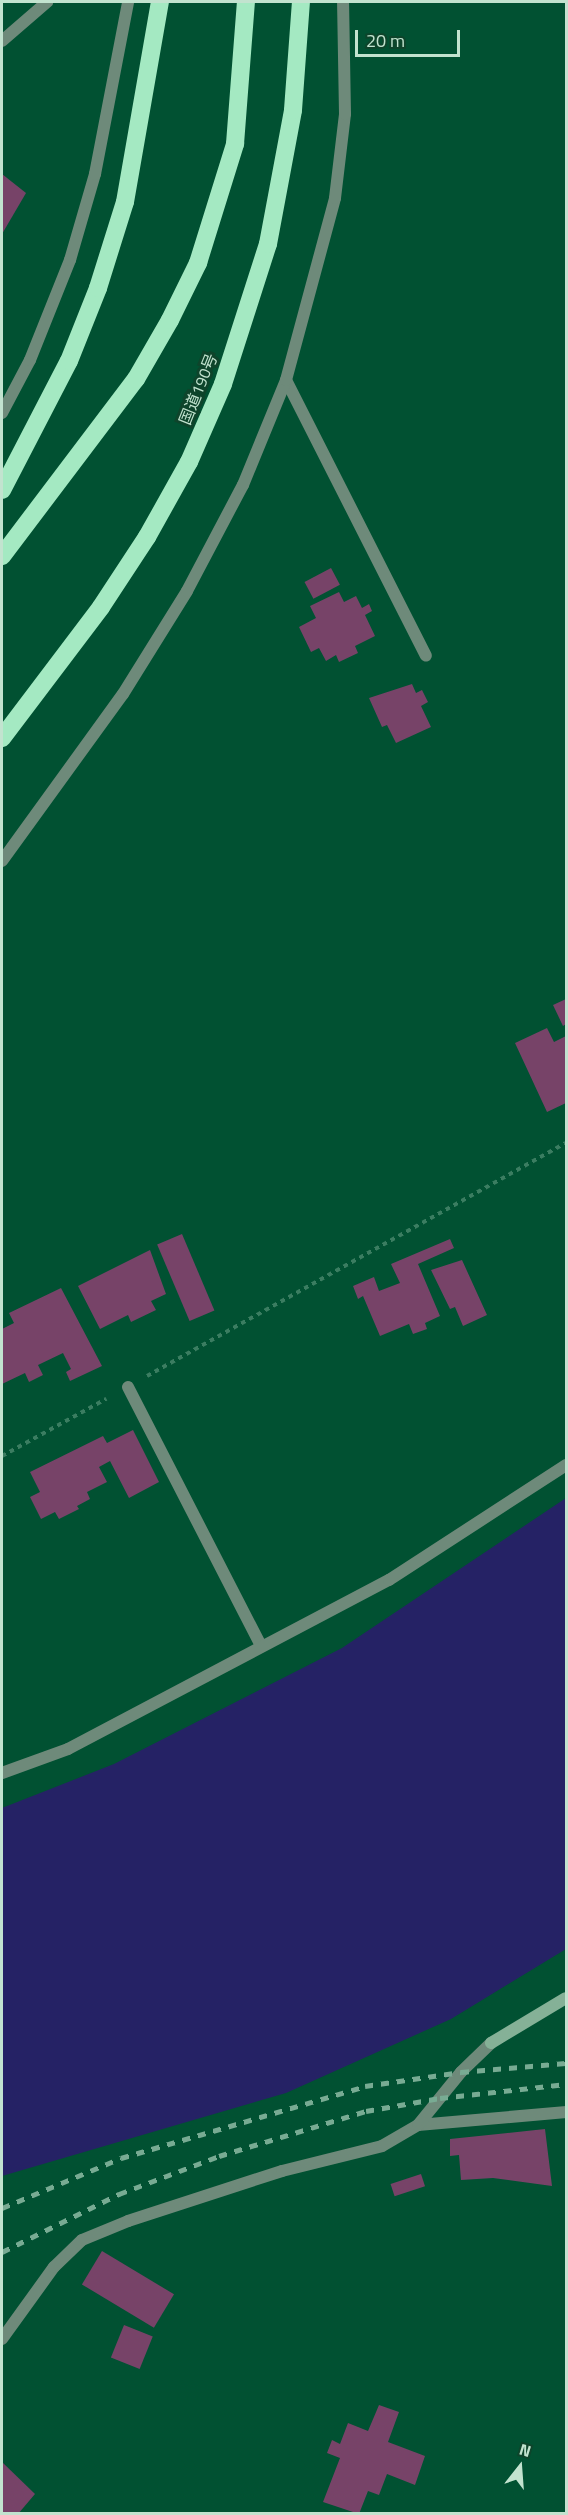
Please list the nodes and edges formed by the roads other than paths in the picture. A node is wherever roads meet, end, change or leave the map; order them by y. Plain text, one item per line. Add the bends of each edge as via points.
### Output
1 (47, 2) edge
2 (128, 2) edge
3 (160, 2) edge
4 (246, 2) edge
5 (301, 2) edge
6 (344, 2) edge
7 (2, 41) edge
8 (286, 381) junction
9 (2, 413) edge
10 (2, 490) edge
11 (2, 556) edge
12 (426, 656) dead end
13 (2, 738) edge
14 (2, 861) edge
15 (128, 1388) road end
16 (567, 1465) edge
17 (261, 1646) junction
18 (2, 1773) edge
19 (567, 1998) edge
20 (567, 2112) edge
21 (418, 2125) junction
22 (2, 2339) edge

1 - 7 street
2 - 9 street via 95,174 70,260 30,360
3 - 10 highway via 125,202 98,288 39,423
4 - 11 highway via 235,144 198,263 136,379
5 - 13 highway, 国道190号 via 293,110 268,244 223,384 189,462 147,537 102,607
6 - 8 street via 345,114 335,198
8 - 12 street
8 - 14 street via 243,485 187,591 123,694
15 - 17 street
16 - 17 street via 389,1580
17 - 18 street via 68,1749
19 - 21 street via 491,2043 461,2072
20 - 21 street
21 - 22 street via 382,2146 271,2175 128,2221 82,2240 54,2267

